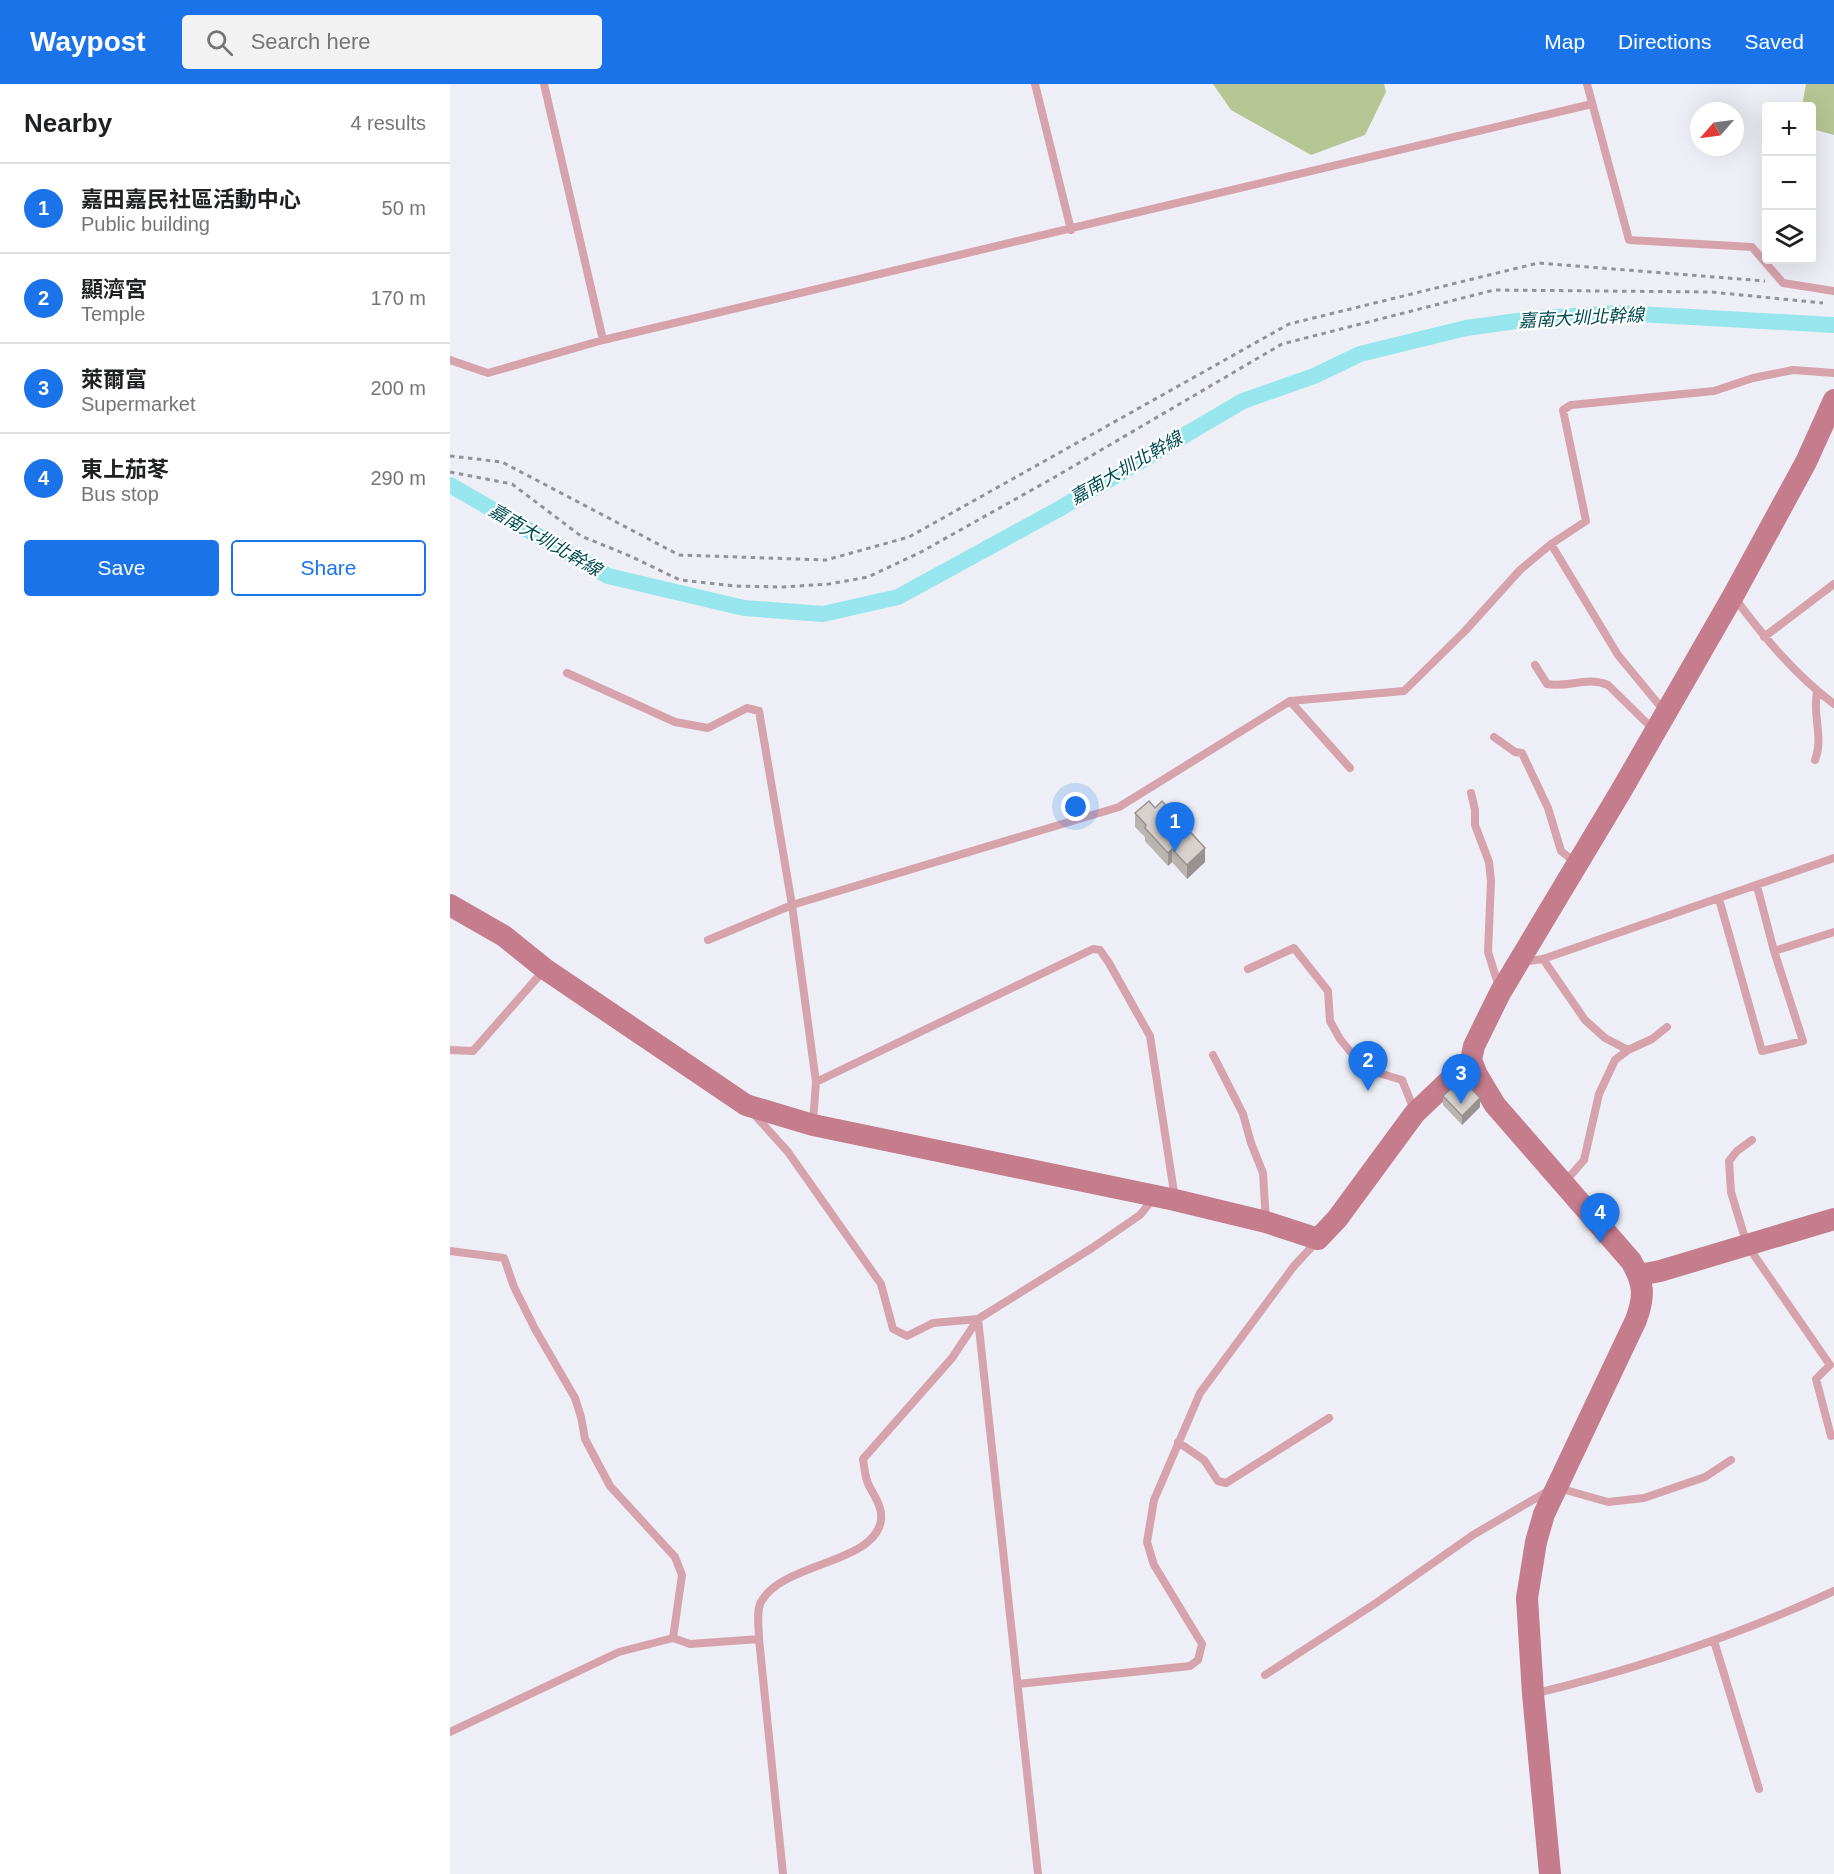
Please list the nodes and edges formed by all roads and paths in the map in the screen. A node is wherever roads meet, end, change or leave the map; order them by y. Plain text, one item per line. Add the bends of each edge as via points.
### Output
1 (544, 84) edge
2 (1035, 84) edge
3 (1587, 84) edge
4 (1592, 104) junction
5 (1071, 230) junction
6 (1783, 283) junction
7 (1834, 291) edge
8 (1823, 303) dead end
9 (603, 340) junction
10 (454, 362) edge
11 (1834, 373) edge
12 (1834, 400) edge
13 (450, 456) edge
14 (450, 472) edge
15 (1551, 544) junction
16 (1834, 584) edge
17 (1733, 596) junction
18 (1764, 637) junction
19 (1535, 665) dead end
20 (567, 673) dead end
21 (1817, 692) junction
22 (1290, 700) junction
23 (1834, 704) edge
24 (1661, 723) junction
25 (1494, 737) dead end
26 (1815, 760) dead end
27 (1350, 768) dead end
28 (1471, 793) dead end
29 (1834, 858) edge
30 (1578, 865) junction
31 (1757, 886) junction
32 (1719, 898) junction
33 (450, 905) edge
34 (792, 905) junction
35 (1834, 932) edge
36 (708, 940) dead end
37 (1774, 951) junction
38 (1543, 959) junction
39 (1519, 963) junction
40 (545, 969) junction
41 (1248, 969) dead end
42 (1500, 993) junction
43 (1667, 1027) dead end
44 (450, 1050) edge
45 (1628, 1050) junction
46 (1213, 1055) dead end
47 (1471, 1060) junction
48 (816, 1082) junction
49 (746, 1105) junction
50 (1415, 1113) junction
51 (813, 1125) junction
52 (1752, 1140) dead end
53 (1564, 1183) junction
54 (1165, 1198) junction
55 (1834, 1219) edge
56 (1266, 1222) junction
57 (1318, 1239) junction
58 (1748, 1245) junction
59 (450, 1251) edge
60 (1639, 1275) junction
61 (978, 1319) junction
62 (1329, 1418) dead end
63 (1831, 1436) dead end
64 (1178, 1442) junction
65 (1731, 1460) dead end
66 (1555, 1487) junction
67 (1834, 1591) edge
68 (673, 1638) junction
69 (759, 1639) junction
70 (1714, 1641) junction
71 (1266, 1675) dead end
72 (1018, 1684) junction
73 (1533, 1694) junction
74 (450, 1732) edge
75 (1759, 1789) dead end
76 (783, 1874) edge
77 (1038, 1874) edge
78 (1550, 1874) edge

1 - 9 lane
2 - 5 lane
3 - 4 lane
4 - 5 lane
4 - 6 lane via 1629,240 1752,247
5 - 9 lane
6 - 7 lane
6 - 13 path via 1538,263 1289,324 909,537 826,560 679,555 502,462
8 - 14 path via 1711,292 1494,290 1282,344 921,552 868,578 829,584 735,586 680,580 581,536 512,484
9 - 10 lane via 488,373
11 - 15 lane via 1793,370 1753,378 1714,392 1571,405 1563,410 1587,520
12 - 17 street via 1806,462
15 - 22 lane via 1520,570 1404,692
15 - 24 lane
16 - 18 lane
17 - 18 lane
17 - 24 street
18 - 21 lane
19 - 24 lane via 1547,684 1568,685 1584,680 1608,685
20 - 34 lane via 675,722 708,728 747,708 759,711
21 - 23 lane
21 - 26 lane via 1820,748
22 - 27 lane
22 - 34 lane via 1119,807
24 - 30 street
25 - 30 lane via 1522,753 1548,808 1561,851
28 - 42 lane via 1475,825 1490,862 1488,952
29 - 31 lane
30 - 39 street
31 - 32 lane
31 - 37 lane
32 - 37 lane via 1762,1051 1803,1041
32 - 38 lane
33 - 40 street via 504,936
34 - 36 lane
34 - 48 lane
35 - 37 lane
38 - 39 lane
38 - 45 lane via 1585,1020 1605,1038
39 - 42 street
40 - 44 lane via 473,1051
40 - 49 street
41 - 50 lane via 1294,948 1328,991 1330,1021 1340,1039 1372,1071 1402,1080
42 - 47 street via 1480,1030
43 - 45 lane
45 - 53 lane via 1615,1060 1599,1094 1584,1160
46 - 56 lane via 1243,1114 1263,1173
47 - 50 street
47 - 53 street via 1495,1105
48 - 51 lane
48 - 54 lane via 1093,949 1100,950 1150,1036
49 - 51 street
49 - 61 lane via 788,1152 881,1284 893,1329 907,1336 933,1323
50 - 57 street
51 - 54 street
52 - 58 lane via 1729,1161 1731,1192
53 - 60 street
54 - 56 street
54 - 61 lane
55 - 58 street
56 - 57 street
57 - 64 lane via 1200,1393
58 - 60 street
58 - 63 lane via 1830,1365 1816,1379
59 - 68 lane via 504,1258 514,1287 574,1398 585,1439 610,1486 675,1557 682,1575
60 - 66 street via 1641,1306 1636,1320
61 - 69 lane via 952,1358 863,1459 881,1519 873,1539 842,1557 799,1572 771,1590 760,1604
61 - 72 lane
62 - 64 lane via 1226,1483 1218,1482 1204,1460
64 - 72 lane via 1154,1500 1148,1542 1154,1565 1202,1644 1198,1660 1190,1666
65 - 66 lane via 1705,1477 1644,1498 1608,1502
66 - 71 lane via 1473,1535
66 - 73 street via 1544,1514 1529,1577
67 - 70 lane
68 - 69 lane via 690,1644
68 - 74 lane via 619,1652
69 - 76 lane
70 - 73 lane via 1597,1679
70 - 75 lane
72 - 77 lane
73 - 78 street

